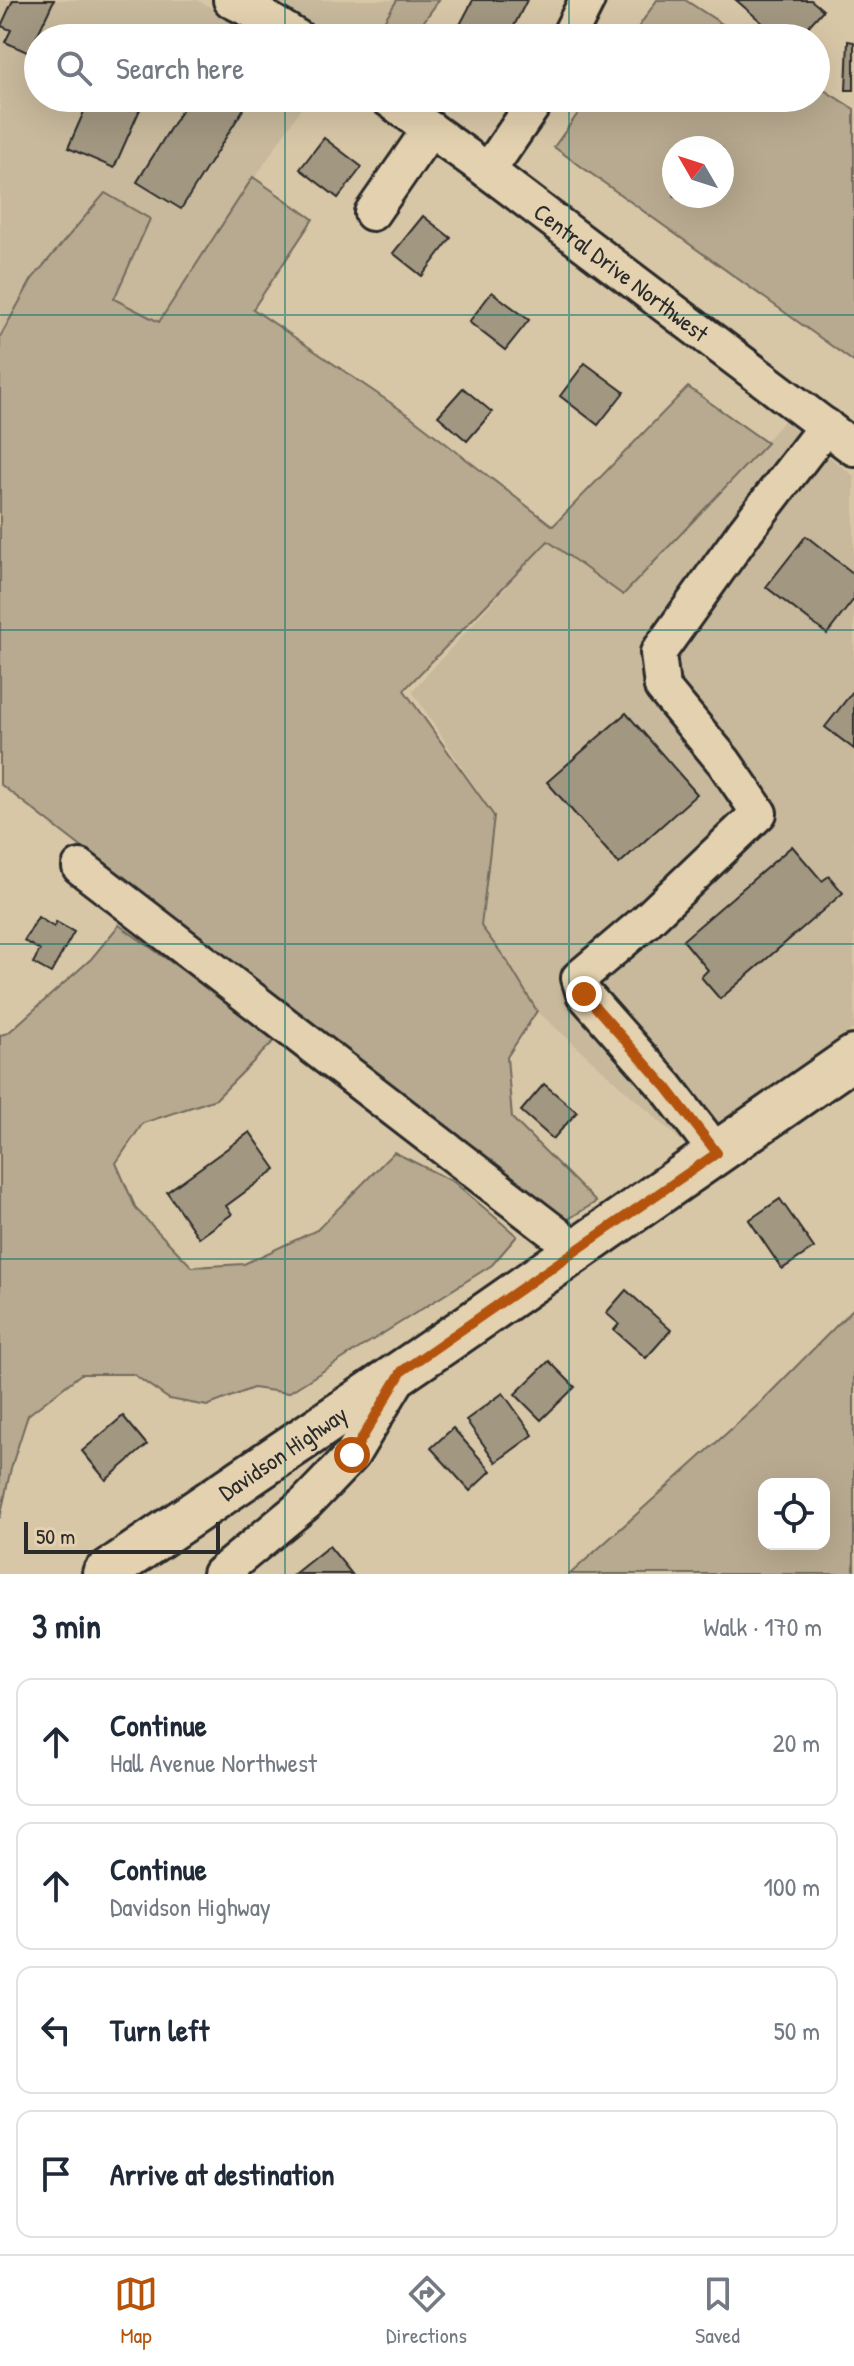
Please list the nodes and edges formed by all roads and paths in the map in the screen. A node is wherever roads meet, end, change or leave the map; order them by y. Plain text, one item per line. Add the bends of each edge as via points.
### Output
1 (231, 0) edge
2 (587, 0) edge
3 (275, 24) edge
4 (575, 24) edge
5 (406, 112) edge
6 (528, 112) edge
7 (430, 129) junction
8 (488, 171) junction
9 (372, 213) dead end
10 (826, 426) junction
11 (854, 448) edge
12 (80, 867) dead end
13 (854, 1057) edge
14 (717, 1153) junction
15 (577, 1250) junction
16 (402, 1371) junction
17 (104, 1574) edge
18 (220, 1574) edge

1 - 3 street
2 - 4 street
5 - 7 street, Central Drive Northwest
6 - 8 street
7 - 8 street, Central Drive Northwest
7 - 9 street
8 - 10 street, Central Drive Northwest
10 - 11 street, Central Drive Northwest
10 - 14 street via 658,653 662,687 759,813 579,978 584,994
12 - 15 street
13 - 14 main road, Davidson Highway
14 - 15 main road, Davidson Highway
15 - 16 main road, Davidson Highway
16 - 17 main road, Davidson Highway
16 - 18 street via 352,1455 306,1503

